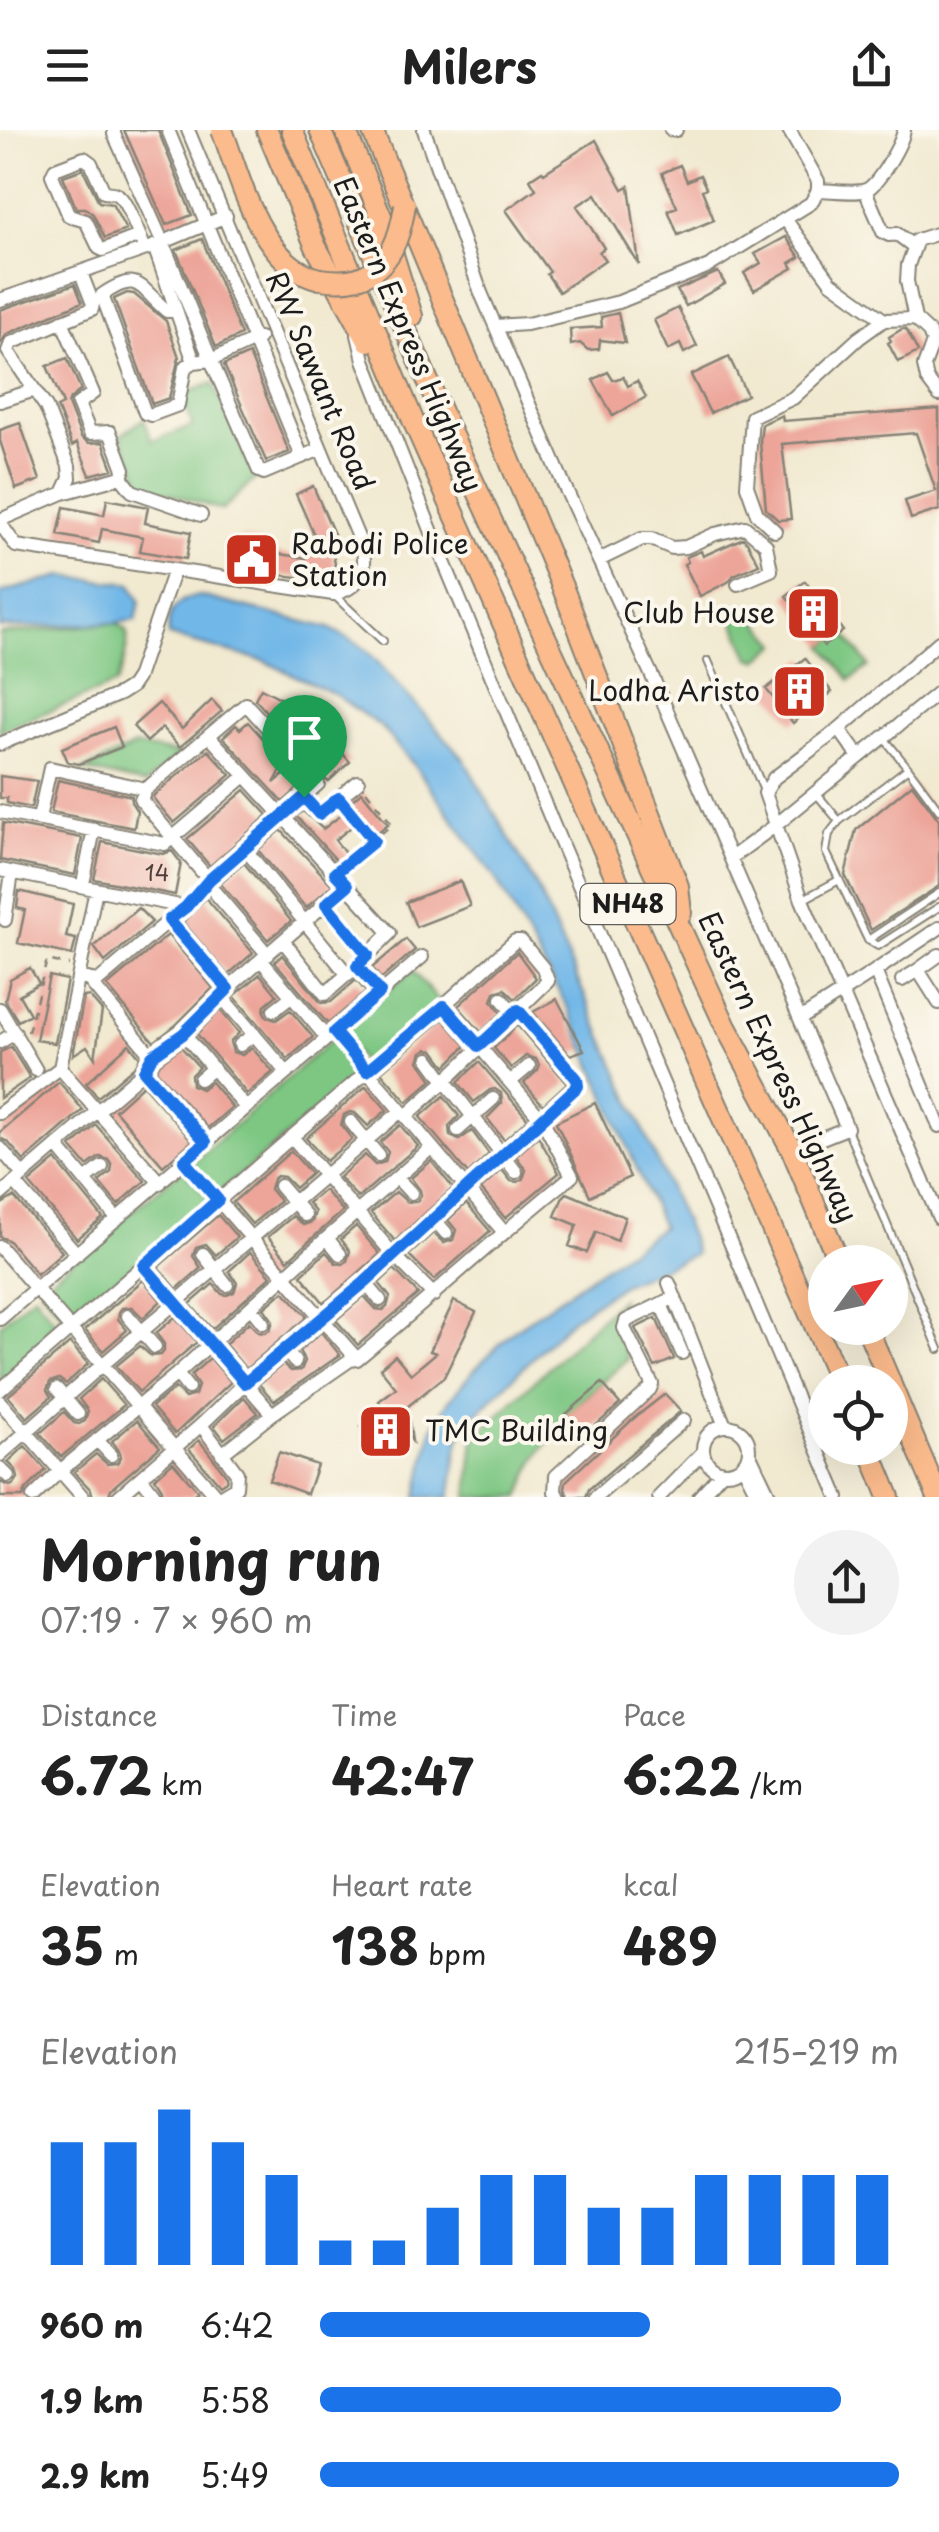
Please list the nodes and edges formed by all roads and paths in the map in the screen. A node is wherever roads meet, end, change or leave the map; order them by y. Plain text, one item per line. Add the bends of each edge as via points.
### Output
1 (114, 130) edge
2 (168, 130) edge
3 (188, 130) edge
4 (222, 130) edge
5 (267, 130) edge
6 (292, 130) edge
7 (320, 130) edge
8 (345, 130) edge
9 (372, 130) edge
10 (424, 130) edge
11 (789, 130) edge
12 (904, 130) edge
13 (818, 190) junction
14 (865, 190) junction
15 (405, 205) junction
16 (226, 216) junction
17 (785, 219) junction
18 (206, 224) junction
19 (939, 233) edge
20 (150, 244) junction
21 (913, 246) junction
22 (81, 273) junction
23 (0, 300) edge
24 (351, 310) junction
25 (176, 311) junction
26 (915, 319) junction
27 (884, 320) junction
28 (62, 321) junction
29 (495, 326) junction
30 (272, 333) junction
31 (255, 340) junction
32 (210, 360) junction
33 (194, 362) junction
34 (35, 390) junction
35 (939, 395) edge
36 (0, 402) edge
37 (442, 414) junction
38 (415, 426) junction
39 (321, 449) junction
40 (302, 457) junction
41 (121, 477) junction
42 (63, 493) junction
43 (201, 515) dead end
44 (0, 522) edge
45 (775, 531) dead end
46 (599, 560) junction
47 (174, 570) junction
48 (738, 584) dead end
49 (333, 594) junction
50 (384, 642) dead end
51 (939, 642) edge
52 (708, 661) dead end
53 (939, 692) edge
54 (839, 729) junction
55 (209, 736) junction
56 (883, 737) junction
57 (0, 744) edge
58 (859, 757) junction
59 (908, 768) junction
60 (244, 777) junction
61 (358, 782) joint
62 (146, 788) junction
63 (815, 792) junction
64 (764, 793) junction
65 (304, 797) junction
66 (339, 798) junction
67 (939, 810) edge
68 (0, 812) edge
69 (283, 816) junction
70 (39, 818) junction
71 (839, 821) junction
72 (776, 825) junction
73 (94, 829) junction
74 (174, 838) junction
75 (374, 841) junction
76 (245, 849) junction
77 (731, 858) junction
78 (6, 871) edge
79 (335, 873) junction
80 (84, 880) dead end
81 (839, 880) junction
82 (208, 882) junction
83 (347, 886) junction
84 (96, 889) junction
85 (939, 893) edge
86 (802, 900) junction
87 (326, 904) junction
88 (186, 907) junction
89 (939, 907) edge
90 (5, 920) dead end
91 (169, 920) junction
92 (306, 921) junction
93 (939, 928) edge
94 (684, 935) junction
95 (868, 940) junction
96 (284, 942) junction
97 (368, 955) junction
98 (939, 955) edge
99 (422, 956) dead end
100 (264, 958) junction
101 (352, 970) junction
102 (918, 970) junction
103 (876, 971) junction
104 (82, 975) junction
105 (902, 980) dead end
106 (842, 990) junction
107 (224, 992) junction
108 (380, 992) junction
109 (291, 996) junction
110 (502, 999) dead end
111 (939, 1003) edge
112 (444, 1006) junction
113 (0, 1008) edge
114 (274, 1010) dead end
115 (516, 1012) junction
116 (800, 1018) junction
117 (15, 1033) junction
118 (183, 1034) junction
119 (254, 1034) junction
120 (331, 1035) junction
121 (0, 1042) edge
122 (240, 1045) dead end
123 (479, 1046) junction
124 (24, 1048) junction
125 (152, 1056) junction
126 (429, 1060) dead end
127 (528, 1066) dead end
128 (60, 1068) junction
129 (212, 1068) junction
130 (36, 1070) dead end
131 (144, 1071) junction
132 (367, 1071) junction
133 (287, 1073) junction
134 (200, 1080) dead end
135 (445, 1081) junction
136 (510, 1082) junction
137 (493, 1099) dead end
138 (246, 1108) junction
139 (98, 1111) junction
140 (404, 1113) junction
141 (0, 1114) edge
142 (474, 1116) junction
143 (543, 1121) junction
144 (351, 1122) dead end
145 (939, 1126) edge
146 (847, 1128) junction
147 (458, 1130) dead end
148 (292, 1137) junction
149 (366, 1140) junction
150 (206, 1142) junction
151 (57, 1146) junction
152 (0, 1148) edge
153 (431, 1148) junction
154 (792, 1150) junction
155 (378, 1155) dead end
156 (505, 1156) junction
157 (184, 1161) junction
158 (102, 1167) dead end
159 (516, 1172) dead end
160 (325, 1175) junction
161 (397, 1178) junction
162 (19, 1179) junction
163 (85, 1180) junction
164 (160, 1182) junction
165 (280, 1186) dead end
166 (467, 1188) junction
167 (412, 1193) dead end
168 (0, 1195) edge
169 (218, 1200) junction
170 (294, 1201) junction
171 (358, 1212) junction
172 (304, 1214) dead end
173 (939, 1218) edge
174 (118, 1219) junction
175 (434, 1219) junction
176 (503, 1232) junction
177 (446, 1233) dead end
178 (252, 1238) junction
179 (326, 1238) junction
180 (832, 1245) edge
181 (0, 1247) edge
182 (76, 1254) junction
183 (203, 1254) dead end
184 (340, 1254) dead end
185 (394, 1254) junction
186 (144, 1266) junction
187 (216, 1270) junction
188 (283, 1277) junction
189 (365, 1282) junction
190 (669, 1283) dead end
191 (228, 1285) dead end
192 (36, 1288) junction
193 (434, 1295) junction
194 (675, 1298) junction
195 (380, 1300) dead end
196 (177, 1304) junction
197 (661, 1304) junction
198 (251, 1308) junction
199 (128, 1316) dead end
200 (319, 1318) junction
201 (0, 1320) edge
202 (263, 1322) dead end
203 (71, 1329) junction
204 (142, 1332) junction
205 (212, 1343) junction
206 (155, 1347) dead end
207 (939, 1348) edge
208 (284, 1349) junction
209 (682, 1353) dead end
210 (357, 1359) junction
211 (295, 1362) dead end
212 (832, 1365) edge
213 (102, 1366) junction
214 (177, 1374) junction
215 (245, 1383) junction
216 (188, 1388) dead end
217 (0, 1390) edge
218 (61, 1394) junction
219 (0, 1402) edge
220 (138, 1406) junction
221 (78, 1414) dead end
222 (272, 1414) junction
223 (684, 1420) dead end
224 (201, 1425) junction
225 (725, 1426) junction
226 (908, 1426) edge
227 (26, 1432) junction
228 (97, 1440) junction
229 (174, 1449) junction
230 (702, 1452) junction
231 (222, 1454) junction
232 (111, 1455) dead end
233 (0, 1456) edge
234 (746, 1459) junction
235 (876, 1465) edge
236 (60, 1470) junction
237 (722, 1472) junction
238 (141, 1478) junction
239 (240, 1492) edge
240 (154, 1494) dead end
241 (207, 1494) edge
242 (555, 1495) edge
243 (32, 1497) edge
244 (83, 1497) edge
245 (118, 1497) edge
246 (596, 1497) edge
247 (659, 1497) edge
248 (699, 1497) edge
249 (759, 1497) edge
250 (770, 1497) edge
251 (838, 1497) edge
252 (889, 1497) edge
253 (938, 1497) edge

1 - 20 street
2 - 18 street
3 - 16 street, RW Sawant Road
4 - 15 highway, bridge via 263,233 307,276 350,281 369,274 394,247
5 - 24 highway via 316,247
6 - 38 highway, Eastern Express Highway / NH48
7 - 37 highway, Eastern Express Highway / NH48
8 - 37 highway via 382,216
9 - 15 highway
10 - 29 street
11 - 13 street
12 - 14 street via 903,141
13 - 14 street
13 - 17 street via 811,203
14 - 21 street via 883,232
15 - 94 highway via 678,886
16 - 18 street
16 - 30 street, RW Sawant Road
17 - 27 street via 830,282
17 - 29 street via 709,266 619,302
18 - 20 street
18 - 31 street
19 - 21 street
20 - 20 street via 121,198 104,192 91,162 84,158 55,169 69,216 86,221 99,248
20 - 22 street
20 - 25 street
20 - 32 street
21 - 26 street via 907,281
22 - 23 street
22 - 28 street via 92,309
24 - 38 highway
24 - 251 street via 364,360 446,567
25 - 33 street
25 - 33 street via 162,308 140,282 102,296 145,413 178,405 185,367
26 - 27 street
26 - 35 street via 933,342 924,366
27 - 45 street via 793,398 752,417 747,486 757,514
28 - 34 street via 11,343 8,351
28 - 41 street via 93,393 78,404 90,433 110,432 124,468
29 - 46 street
30 - 31 street
30 - 39 street, RW Sawant Road
31 - 32 street
31 - 40 street
32 - 33 street
32 - 40 street via 259,471
34 - 36 street
34 - 42 street via 69,466
37 - 94 highway, Eastern Express Highway / NH48
38 - 212 highway, Eastern Express Highway / NH48
39 - 40 street
39 - 49 street, RW Sawant Road via 365,563 348,590
41 - 42 street
41 - 43 street via 132,491
42 - 44 street
44 - 47 street via 16,546
46 - 48 street via 642,540 686,547 745,527 766,545 770,570
46 - 77 street
47 - 49 street
47 - 57 street via 131,687
49 - 50 lane
51 - 54 street
52 - 64 lane
53 - 56 street
54 - 58 street
54 - 64 street
55 - 60 street
55 - 62 street
55 - 65 street via 246,704 318,784
56 - 58 street
56 - 59 lane
58 - 63 street
59 - 67 lane
59 - 71 lane
60 - 69 street
60 - 74 street
61 - 66 street
61 - 75 path via 392,824
62 - 70 street via 50,768
62 - 74 street via 141,800
63 - 71 lane
63 - 72 street
64 - 72 street
65 - 66 street via 319,814
65 - 69 street
66 - 75 path
68 - 70 street
69 - 76 street
69 - 79 street
70 - 73 street
71 - 81 lane via 826,852
72 - 77 street
72 - 86 street
73 - 74 street via 166,844
73 - 80 street
74 - 82 street
75 - 79 path
76 - 82 street
76 - 92 street
77 - 116 street
78 - 84 street
78 - 90 street
79 - 83 street
81 - 86 lane
81 - 95 lane
82 - 88 street
82 - 100 street
83 - 87 street
83 - 97 street via 390,933
84 - 88 street
84 - 104 street
85 - 95 lane
86 - 106 street
87 - 92 street
87 - 97 street
88 - 91 street
89 - 95 lane via 878,946
91 - 104 street via 98,980
91 - 107 street
92 - 96 street
92 - 101 street
93 - 103 street
94 - 154 highway, Eastern Express Highway / NH48
96 - 100 street
96 - 101 street via 325,994
97 - 101 street
98 - 102 street
99 - 108 street
100 - 107 street
100 - 109 street
101 - 108 street
102 - 105 street
102 - 111 street
103 - 106 street
103 - 145 street
104 - 124 path via 47,960
104 - 125 street
104 - 128 street
106 - 116 street
106 - 173 street
107 - 118 street
107 - 119 street
108 - 120 street
109 - 114 street
109 - 120 street
110 - 115 street
112 - 115 street via 521,941 548,980
112 - 123 street
112 - 132 street
113 - 117 street
115 - 123 street
115 - 143 street via 577,1079 578,1086
116 - 146 street
117 - 121 street
117 - 124 street
118 - 125 street
118 - 129 street
119 - 122 street
119 - 133 street
120 - 132 street
120 - 133 street
123 - 135 street
123 - 136 street
124 - 130 street
125 - 131 street
126 - 135 street
127 - 136 street
128 - 139 street
128 - 141 street
129 - 134 street
129 - 138 street
131 - 139 street
131 - 150 street via 166,1107
132 - 140 street
132 - 148 street
133 - 138 street
135 - 140 street
135 - 142 street
136 - 143 street
137 - 142 street
138 - 150 street
139 - 151 street
139 - 164 street
140 - 149 street
140 - 153 street
142 - 147 street
142 - 156 street
143 - 156 street
143 - 176 street via 572,1176
144 - 149 street
146 - 154 street
146 - 207 lane
148 - 160 street
148 - 169 street
149 - 155 street
149 - 160 street
150 - 157 street
151 - 162 street
151 - 163 street
152 - 162 street
153 - 161 street
153 - 166 street
154 - 180 highway, Eastern Express Highway / NH48
156 - 159 street
156 - 166 street
157 - 164 street
157 - 169 street
158 - 163 street
160 - 170 street
160 - 171 street
161 - 167 street
161 - 171 street
162 - 168 street
162 - 182 street
163 - 174 street
164 - 174 street
165 - 170 street
166 - 175 street
166 - 176 street
169 - 178 street
169 - 186 street
170 - 172 street
170 - 178 street
171 - 179 street
171 - 185 street
174 - 182 street
175 - 177 street
175 - 185 street
176 - 193 street
178 - 187 street
178 - 188 street
179 - 184 street
179 - 188 street
181 - 192 street
182 - 192 street
183 - 187 street
185 - 189 street
185 - 193 street
186 - 196 street
186 - 203 street
187 - 191 street
187 - 196 street
188 - 198 street
188 - 200 street
189 - 195 street
189 - 200 street
190 - 194 street
192 - 201 street
192 - 203 street
193 - 210 street
194 - 197 street
194 - 225 street
196 - 204 street
196 - 205 street
197 - 209 street
197 - 242 street via 624,1328 650,1390 556,1476
198 - 202 street
198 - 205 street
199 - 204 street
200 - 208 street
200 - 210 street
203 - 213 street
203 - 217 street
204 - 206 street
204 - 213 street
205 - 214 street
205 - 215 street
208 - 211 street
208 - 215 street
210 - 222 street
213 - 218 street
213 - 220 street
214 - 216 street
214 - 220 street
215 - 222 street
215 - 224 street
218 - 221 street
218 - 227 street
219 - 227 street
220 - 228 street
220 - 229 street
222 - 231 street
223 - 246 street
224 - 229 street
224 - 231 street
225 - 230 street via 710,1432
225 - 234 street via 747,1440
226 - 253 highway
227 - 233 street
227 - 236 street
228 - 232 street
228 - 236 street
229 - 238 street
229 - 241 street
230 - 237 street
230 - 247 street
231 - 239 street
234 - 237 street
234 - 249 street
234 - 250 street
235 - 252 highway
236 - 243 street
236 - 244 street
237 - 248 street
238 - 240 street
238 - 245 street
239 - 241 street

